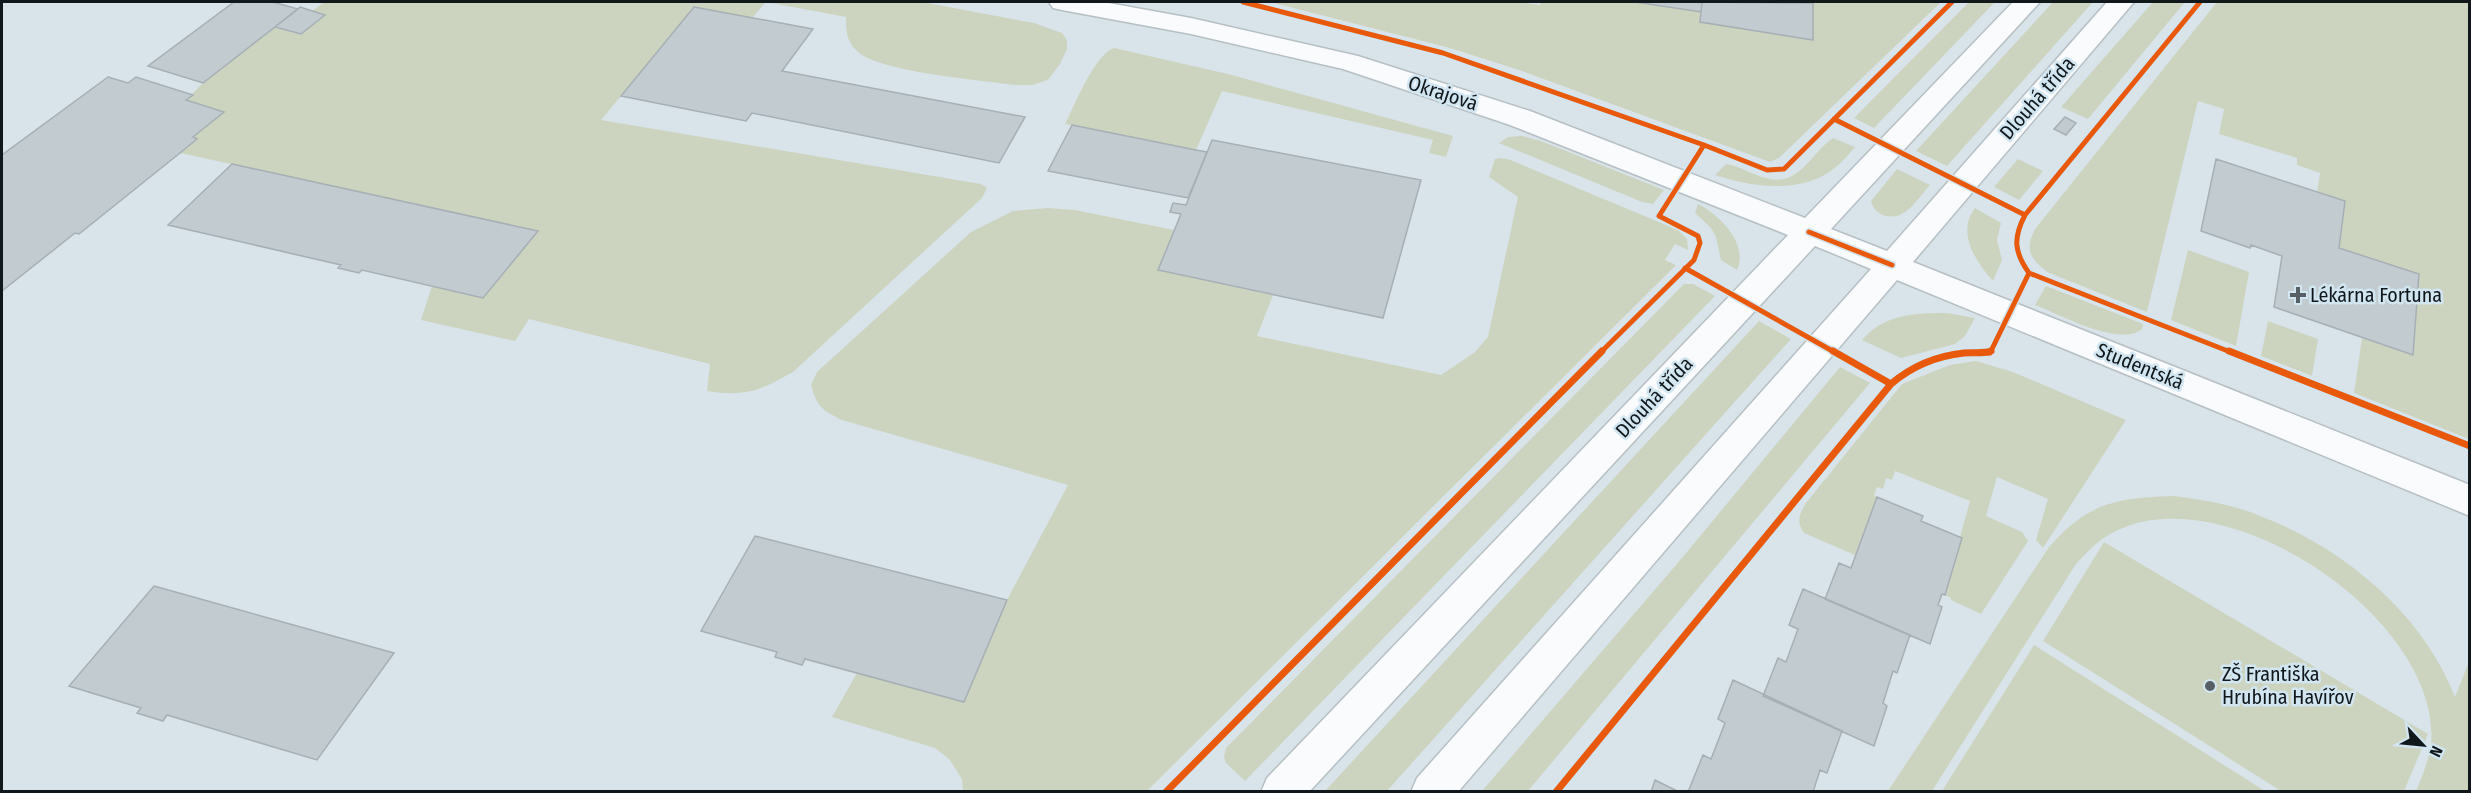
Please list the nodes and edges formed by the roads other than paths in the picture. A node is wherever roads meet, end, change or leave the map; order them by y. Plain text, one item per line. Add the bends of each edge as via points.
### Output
1 (1062, 2) edge
2 (2027, 2) edge
3 (2121, 2) edge
4 (1809, 232) junction
5 (1892, 265) junction
6 (2469, 501) edge
7 (1281, 792) edge
8 (1431, 792) edge

1 - 4 street, Okrajová via 1349,62 1520,118
2 - 4 street, Dlouhá třída
3 - 5 street, Dlouhá třída
4 - 5 street, Studentská
4 - 7 street, Dlouhá třída
5 - 6 street, Studentská
5 - 8 street, Dlouhá třída

